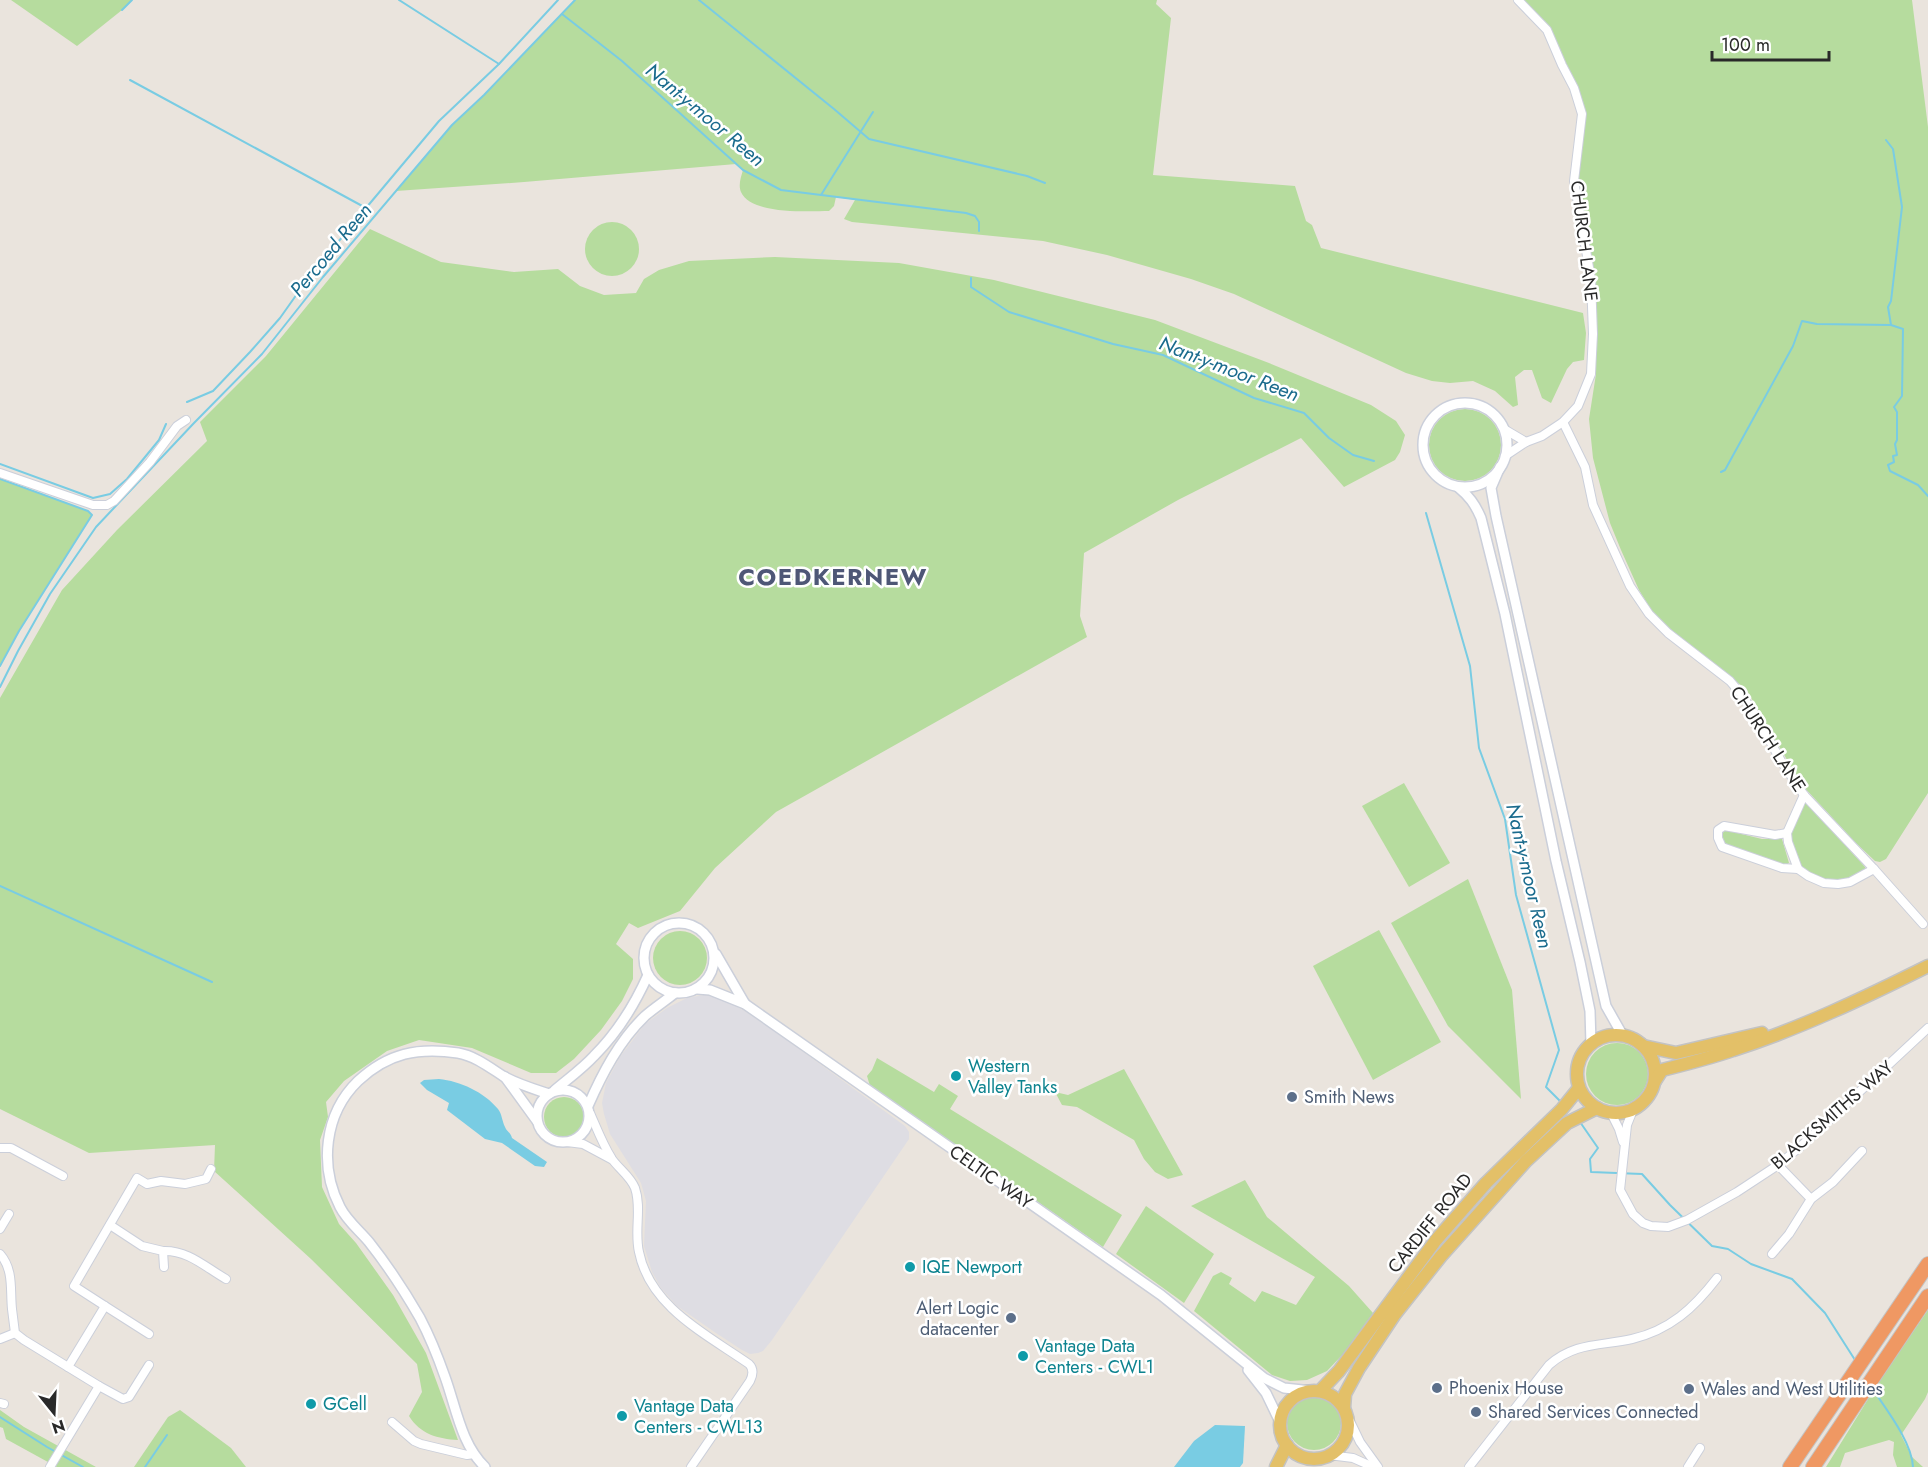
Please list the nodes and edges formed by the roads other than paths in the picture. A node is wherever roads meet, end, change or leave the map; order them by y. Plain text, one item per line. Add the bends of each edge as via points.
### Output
1 (1518, 0) edge
2 (186, 420) dead end
3 (1563, 422) junction
4 (1504, 429) junction
5 (1526, 442) junction
6 (1506, 456) junction
7 (1500, 467) junction
8 (0, 473) edge
9 (1458, 487) junction
10 (1804, 795) junction
11 (1787, 833) junction
12 (1798, 869) junction
13 (1874, 869) junction
14 (1923, 924) dead end
15 (714, 950) junction
16 (1928, 966) edge
17 (648, 975) junction
18 (697, 989) junction
19 (675, 993) junction
20 (745, 1004) junction
21 (1798, 1025) junction
22 (1928, 1028) edge
23 (1623, 1036) junction
24 (1591, 1044) junction
25 (1643, 1046) junction
26 (504, 1077) junction
27 (1655, 1081) junction
28 (1579, 1088) junction
29 (552, 1092) junction
30 (1597, 1108) junction
31 (589, 1110) junction
32 (1633, 1110) junction
33 (1611, 1113) junction
34 (537, 1121) junction
35 (567, 1142) junction
36 (1624, 1147) junction
37 (0, 1148) edge
38 (1862, 1151) dead end
39 (613, 1160) junction
40 (1778, 1165) junction
41 (211, 1169) dead end
42 (63, 1176) dead end
43 (1811, 1199) junction
44 (9, 1214) dead end
45 (110, 1225) junction
46 (0, 1229) edge
47 (163, 1251) junction
48 (0, 1254) edge
49 (1772, 1254) dead end
50 (1928, 1264) edge
51 (164, 1267) dead end
52 (1717, 1278) dead end
53 (226, 1279) dead end
54 (1928, 1296) edge
55 (105, 1306) junction
56 (15, 1333) junction
57 (149, 1334) dead end
58 (0, 1339) edge
59 (1234, 1354) junction
60 (149, 1365) dead end
61 (68, 1367) junction
62 (99, 1386) junction
63 (1316, 1391) junction
64 (1346, 1411) junction
65 (392, 1422) dead end
66 (1280, 1422) junction
67 (1287, 1445) junction
68 (1700, 1448) dead end
69 (474, 1454) junction
70 (1323, 1457) junction
71 (52, 1464) edge
72 (485, 1467) edge
73 (691, 1467) edge
74 (1276, 1467) edge
75 (1305, 1467) edge
76 (1373, 1467) edge
77 (1378, 1467) edge
78 (1469, 1467) edge
79 (1688, 1467) edge
80 (1790, 1467) edge
81 (1813, 1467) edge

1 - 3 street, CHURCH LANE via 1546,30 1575,88 1582,114 1574,181 1591,279 1591,374 1578,406
2 - 8 street via 107,505 93,506
3 - 5 street, CHURCH LANE
3 - 10 street, CHURCH LANE via 1585,467 1593,505 1630,586 1668,633 1742,694
4 - 5 street
4 - 6 street
4 - 9 street via 1496,416 1469,403 1454,404 1431,421 1424,433 1428,465 1437,477
5 - 6 street, CHURCH LANE
6 - 7 street
7 - 9 street via 1482,483
7 - 23 street via 1491,488 1496,516 1606,1006
9 - 24 street via 1476,505 1481,518 1504,614 1590,1011
10 - 11 street
10 - 13 street, CHURCH LANE
11 - 12 street
11 - 12 street via 1775,835 1724,826 1718,830 1718,838 1722,847 1782,868
12 - 13 street via 1824,883 1838,884
13 - 14 street, CHURCH LANE
15 - 17 street, CELTIC WAY via 698,928 668,925 658,930 646,947
15 - 18 street via 712,972
15 - 20 street, CELTIC WAY
16 - 21 main road
17 - 19 street via 664,990
17 - 29 street, CELTIC WAY via 633,1006 608,1040
18 - 19 street, CELTIC WAY
18 - 20 street, CELTIC WAY
19 - 31 street, CELTIC WAY via 646,1015 632,1032 603,1073
20 - 59 street, CELTIC WAY via 1161,1295
21 - 25 main road via 1676,1053
21 - 27 main road via 1734,1050 1662,1070
22 - 40 street, BLACKSMITHS WAY
23 - 24 main road via 1606,1036
23 - 25 main road
24 - 28 main road via 1579,1061
25 - 27 main road via 1651,1056
26 - 29 street
26 - 34 street
26 - 69 street via 462,1054 425,1050 396,1056 368,1072 352,1087 334,1116 327,1145 328,1176 341,1210 399,1282 421,1321
27 - 32 main road via 1647,1098
28 - 30 main road
28 - 63 main road, CARDIFF ROAD via 1436,1240 1339,1371
29 - 31 street via 576,1093
29 - 34 street via 543,1099
30 - 33 main road
30 - 64 main road, CARDIFF ROAD via 1567,1123 1526,1161 1441,1256 1359,1368 1345,1394
31 - 35 street via 586,1131
31 - 39 street
32 - 33 main road
32 - 36 street, BLACKSMITHS WAY
33 - 36 street, BLACKSMITHS WAY
34 - 35 street via 545,1135
35 - 39 street via 583,1144
36 - 40 street, BLACKSMITHS WAY via 1620,1190 1634,1214 1651,1226 1668,1227 1698,1214
37 - 42 street via 11,1148
38 - 43 street
39 - 73 street via 635,1188 639,1252 656,1292 679,1315 753,1369 750,1381
40 - 43 street
41 - 45 street via 206,1179 185,1184 161,1180 147,1184 137,1178
43 - 49 street
44 - 46 street
45 - 47 street via 142,1246
45 - 55 street via 74,1286
47 - 51 street
47 - 53 street via 175,1250 190,1256
48 - 56 street via 10,1274
50 - 80 highway
52 - 78 street via 1695,1306 1664,1327 1631,1339 1560,1354
54 - 81 highway
55 - 57 street
55 - 61 street
56 - 58 street
56 - 61 street
59 - 63 street, CELTIC WAY via 1284,1388
59 - 66 street, CELTIC WAY via 1266,1393
60 - 62 street via 129,1397 123,1400
61 - 62 street
62 - 71 street
63 - 64 main road via 1336,1398
63 - 66 main road, CARDIFF ROAD via 1295,1397 1286,1406
64 - 70 main road, CARDIFF ROAD via 1348,1430 1344,1442
64 - 77 street via 1360,1442
65 - 69 street via 421,1444
66 - 67 main road
67 - 70 main road via 1307,1458
67 - 74 main road
68 - 79 street
69 - 72 street
70 - 75 main road, CARDIFF ROAD
70 - 76 street via 1353,1458

